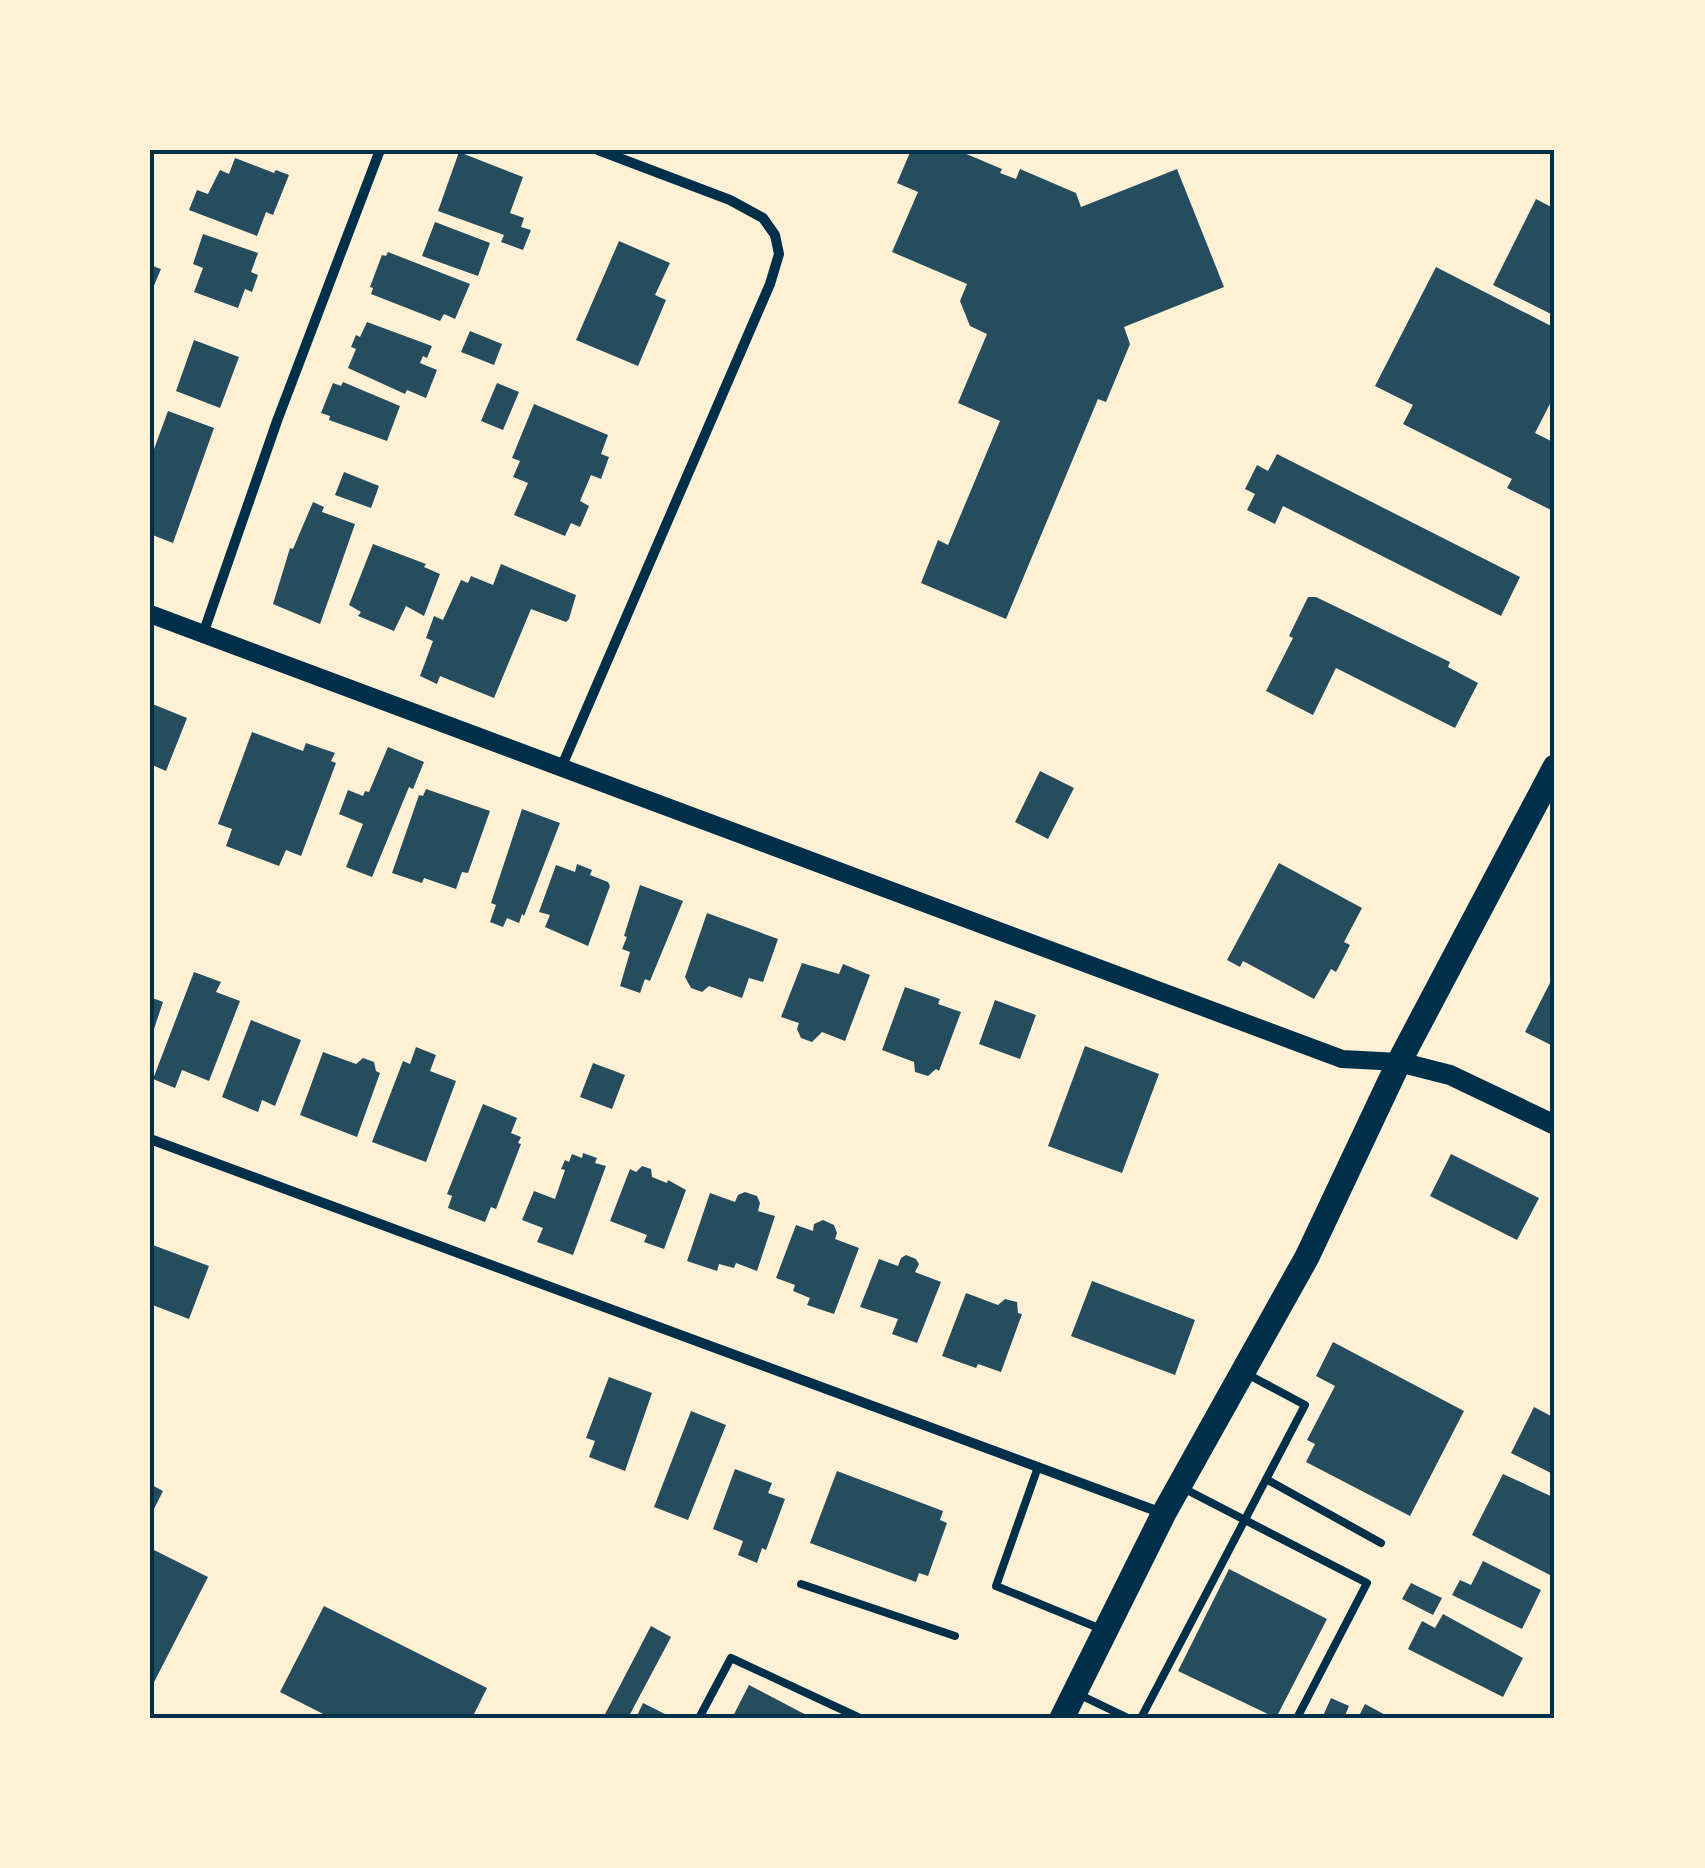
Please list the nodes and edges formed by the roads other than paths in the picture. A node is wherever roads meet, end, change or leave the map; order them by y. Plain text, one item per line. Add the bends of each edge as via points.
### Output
1 (380, 150) edge
2 (598, 150) edge
3 (150, 614) edge
4 (203, 634) junction
5 (1555, 767) edge
6 (561, 768) junction
7 (1399, 1062) junction
8 (1555, 1125) edge
9 (150, 1139) edge
10 (1243, 1372) junction
11 (1038, 1467) junction
12 (1266, 1479) junction
13 (1180, 1486) junction
14 (1164, 1514) junction
15 (1245, 1520) junction
16 (1381, 1543) dead end
17 (801, 1584) dead end
18 (1106, 1630) junction
19 (954, 1636) dead end
20 (1074, 1693) junction
21 (699, 1718) edge
22 (860, 1718) edge
23 (1062, 1718) edge
24 (1128, 1718) edge
25 (1142, 1718) edge
26 (1298, 1718) edge

1 - 4 street
2 - 6 street via 763,218 779,254
3 - 4 street
4 - 6 street
5 - 7 main road
6 - 7 street via 1342,1059
7 - 8 main road via 1450,1075
7 - 10 main road via 1307,1257
9 - 11 street
10 - 12 lane via 1305,1405
10 - 13 main road
11 - 14 street
11 - 18 lane via 996,1586
12 - 15 lane
12 - 16 lane
13 - 14 main road
13 - 15 lane
14 - 18 main road
15 - 25 lane
15 - 26 lane via 1367,1583
17 - 19 lane
18 - 20 main road
20 - 23 main road
20 - 24 lane
21 - 22 lane via 730,1658

